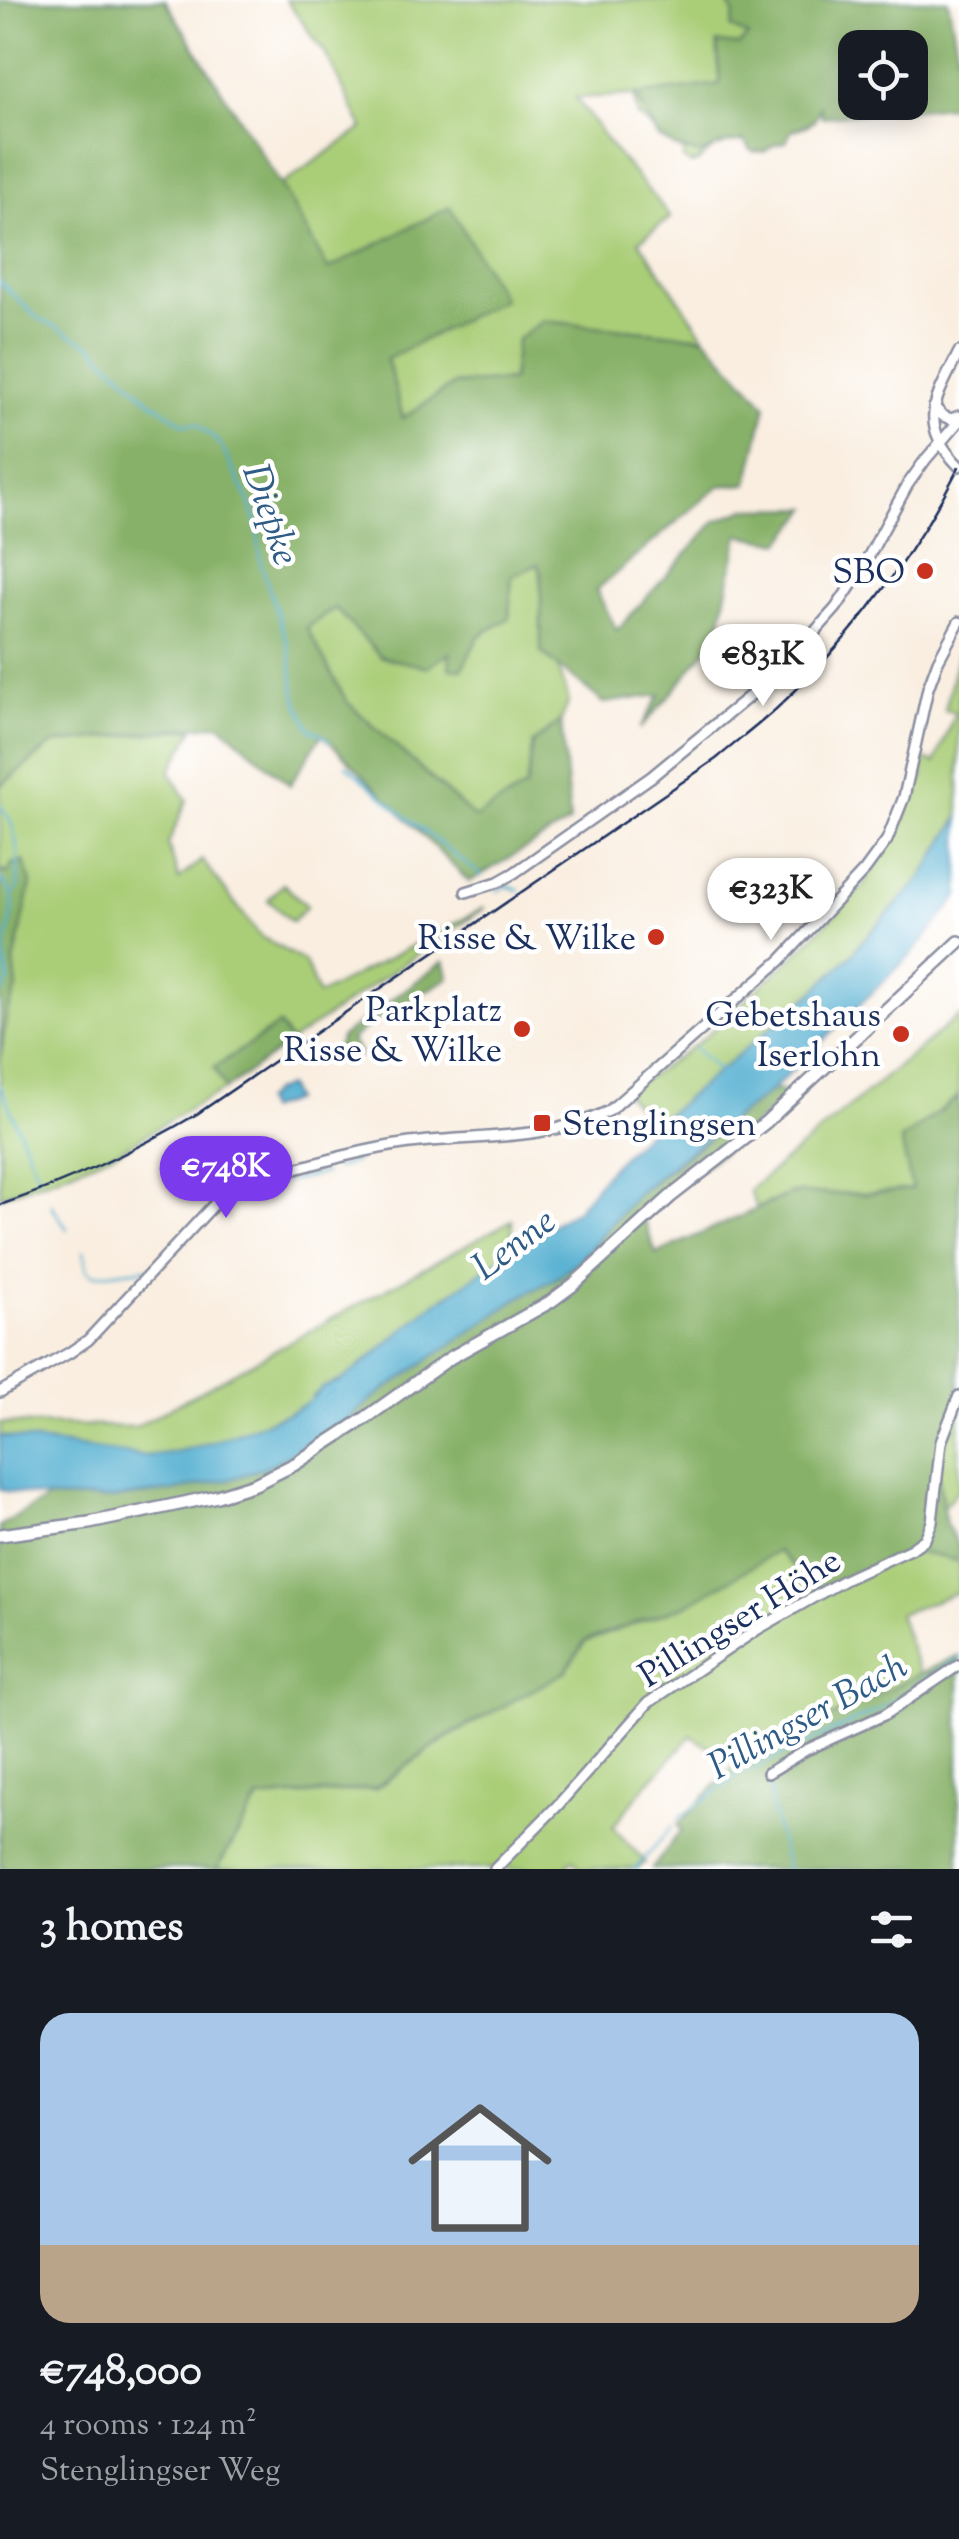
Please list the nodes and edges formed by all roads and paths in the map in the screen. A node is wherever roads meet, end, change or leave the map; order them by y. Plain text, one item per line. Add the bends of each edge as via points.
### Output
1 (959, 352) edge
2 (934, 407) junction
3 (959, 418) edge
4 (939, 443) junction
5 (959, 466) edge
6 (959, 622) edge
7 (466, 892) dead end
8 (959, 942) edge
9 (0, 1392) edge
10 (959, 1396) edge
11 (0, 1535) edge
12 (959, 1665) edge
13 (768, 1773) dead end
14 (495, 1869) edge

1 - 2 street
2 - 3 street via 942,416
2 - 4 street
3 - 4 street
4 - 5 street
4 - 7 street via 836,608 756,690 651,778 514,873
6 - 9 street via 928,688 904,797 866,870 781,960 608,1111 502,1138 366,1150 234,1189 88,1340
8 - 11 main road via 766,1122 649,1215 597,1266 280,1472 217,1496
10 - 14 street, Pillingser Höhe via 941,1442 925,1539 758,1629 648,1704
12 - 13 street via 886,1714

